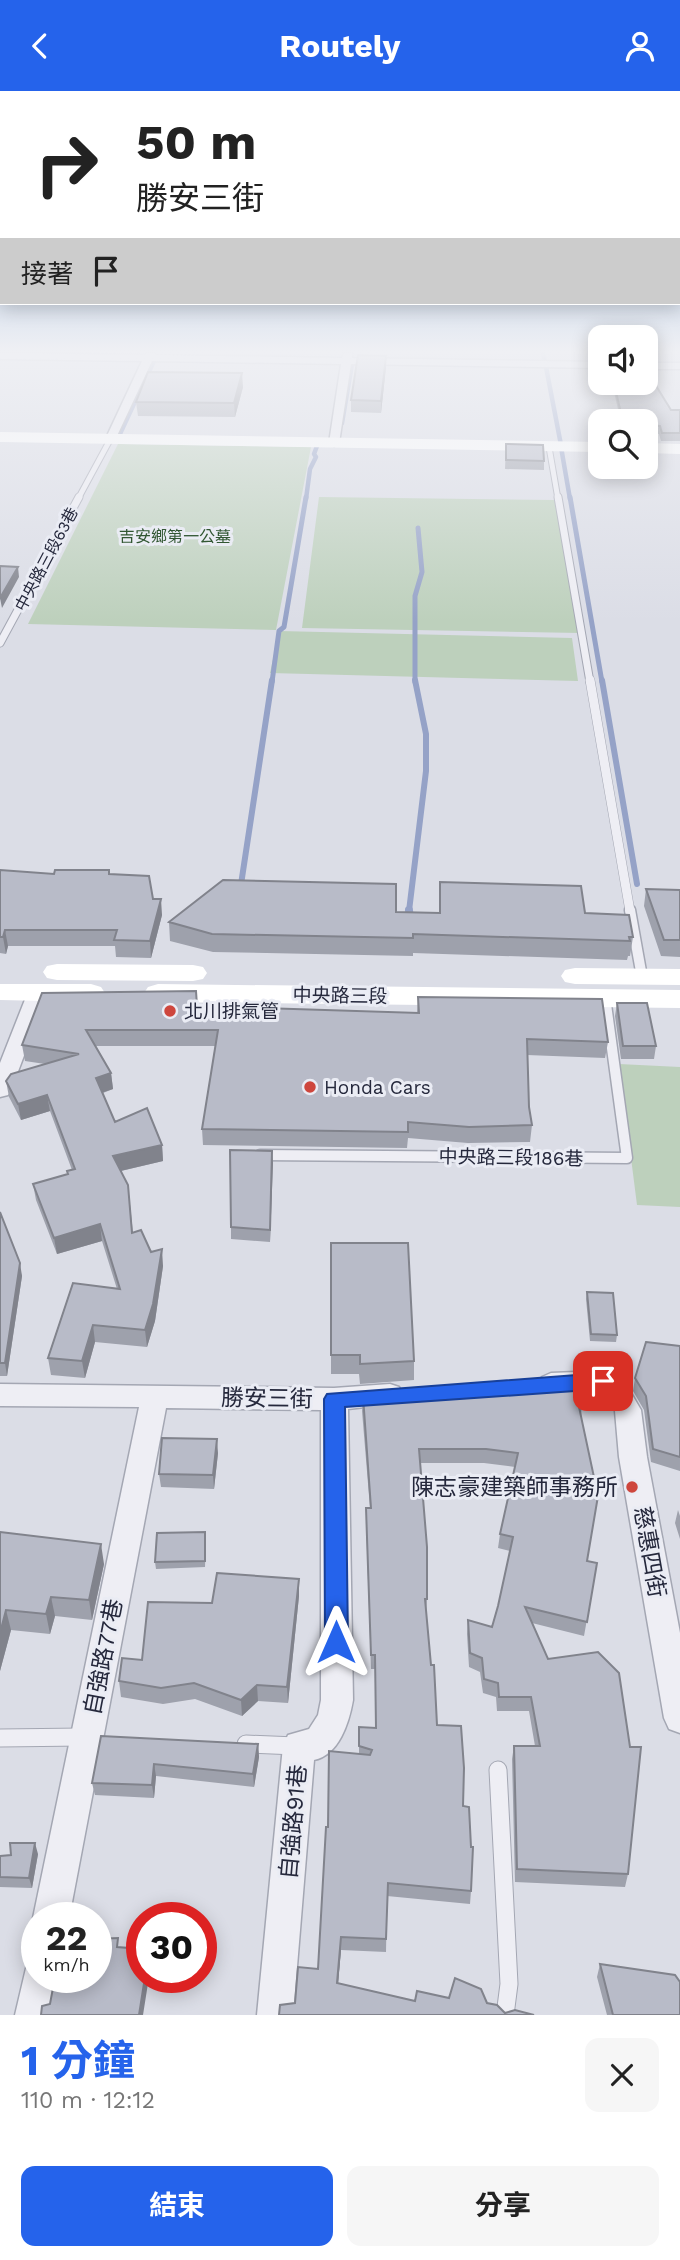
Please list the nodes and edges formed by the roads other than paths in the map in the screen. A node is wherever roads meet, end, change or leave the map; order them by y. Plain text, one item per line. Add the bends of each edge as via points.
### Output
1 (108, 443) edge
2 (324, 443) edge
3 (334, 443) joint
4 (549, 447) junction
5 (588, 447) edge
6 (658, 448) edge
7 (680, 449) edge
8 (0, 643) edge
9 (0, 972) edge
10 (642, 977) junction
11 (680, 977) edge
12 (0, 992) edge
13 (38, 992) junction
14 (606, 997) junction
15 (680, 999) edge
16 (0, 1090) edge
17 (247, 1155) edge
18 (522, 1386) edge
19 (415, 1394) edge
20 (0, 1395) edge
21 (155, 1396) junction
22 (334, 1399) junction
23 (680, 1718) edge
24 (94, 1737) junction
25 (0, 1738) edge
26 (233, 1744) edge
27 (299, 1747) junction
28 (498, 1770) dead end
29 (55, 1902) edge
30 (37, 1993) edge
31 (33, 2015) edge
32 (275, 2015) edge
33 (505, 2015) edge

1 - 8 lane, 中央路三段63巷
2 - 3 street
3 - 4 street
4 - 5 street
4 - 10 lane
6 - 7 street
9 - 10 street, 中央路三段
10 - 11 street, 中央路三段
12 - 13 street, 中央路三段
13 - 14 street, 中央路三段
13 - 16 street
14 - 15 street, 中央路三段
14 - 17 lane, 中央路三段186巷 via 627,1159
18 - 23 street, 慈惠四街 via 603,1381 615,1388 628,1410
19 - 22 street, 勝安三街
20 - 21 street, 勝安三街
21 - 22 street, 勝安三街
21 - 24 street, 自強路77巷
22 - 27 street, 自強路91巷 via 339,1694 334,1722 318,1744
24 - 25 lane
24 - 29 street, 自強路77巷
26 - 27 lane
27 - 32 street, 自強路91巷
28 - 33 lane via 509,1984
30 - 31 street

